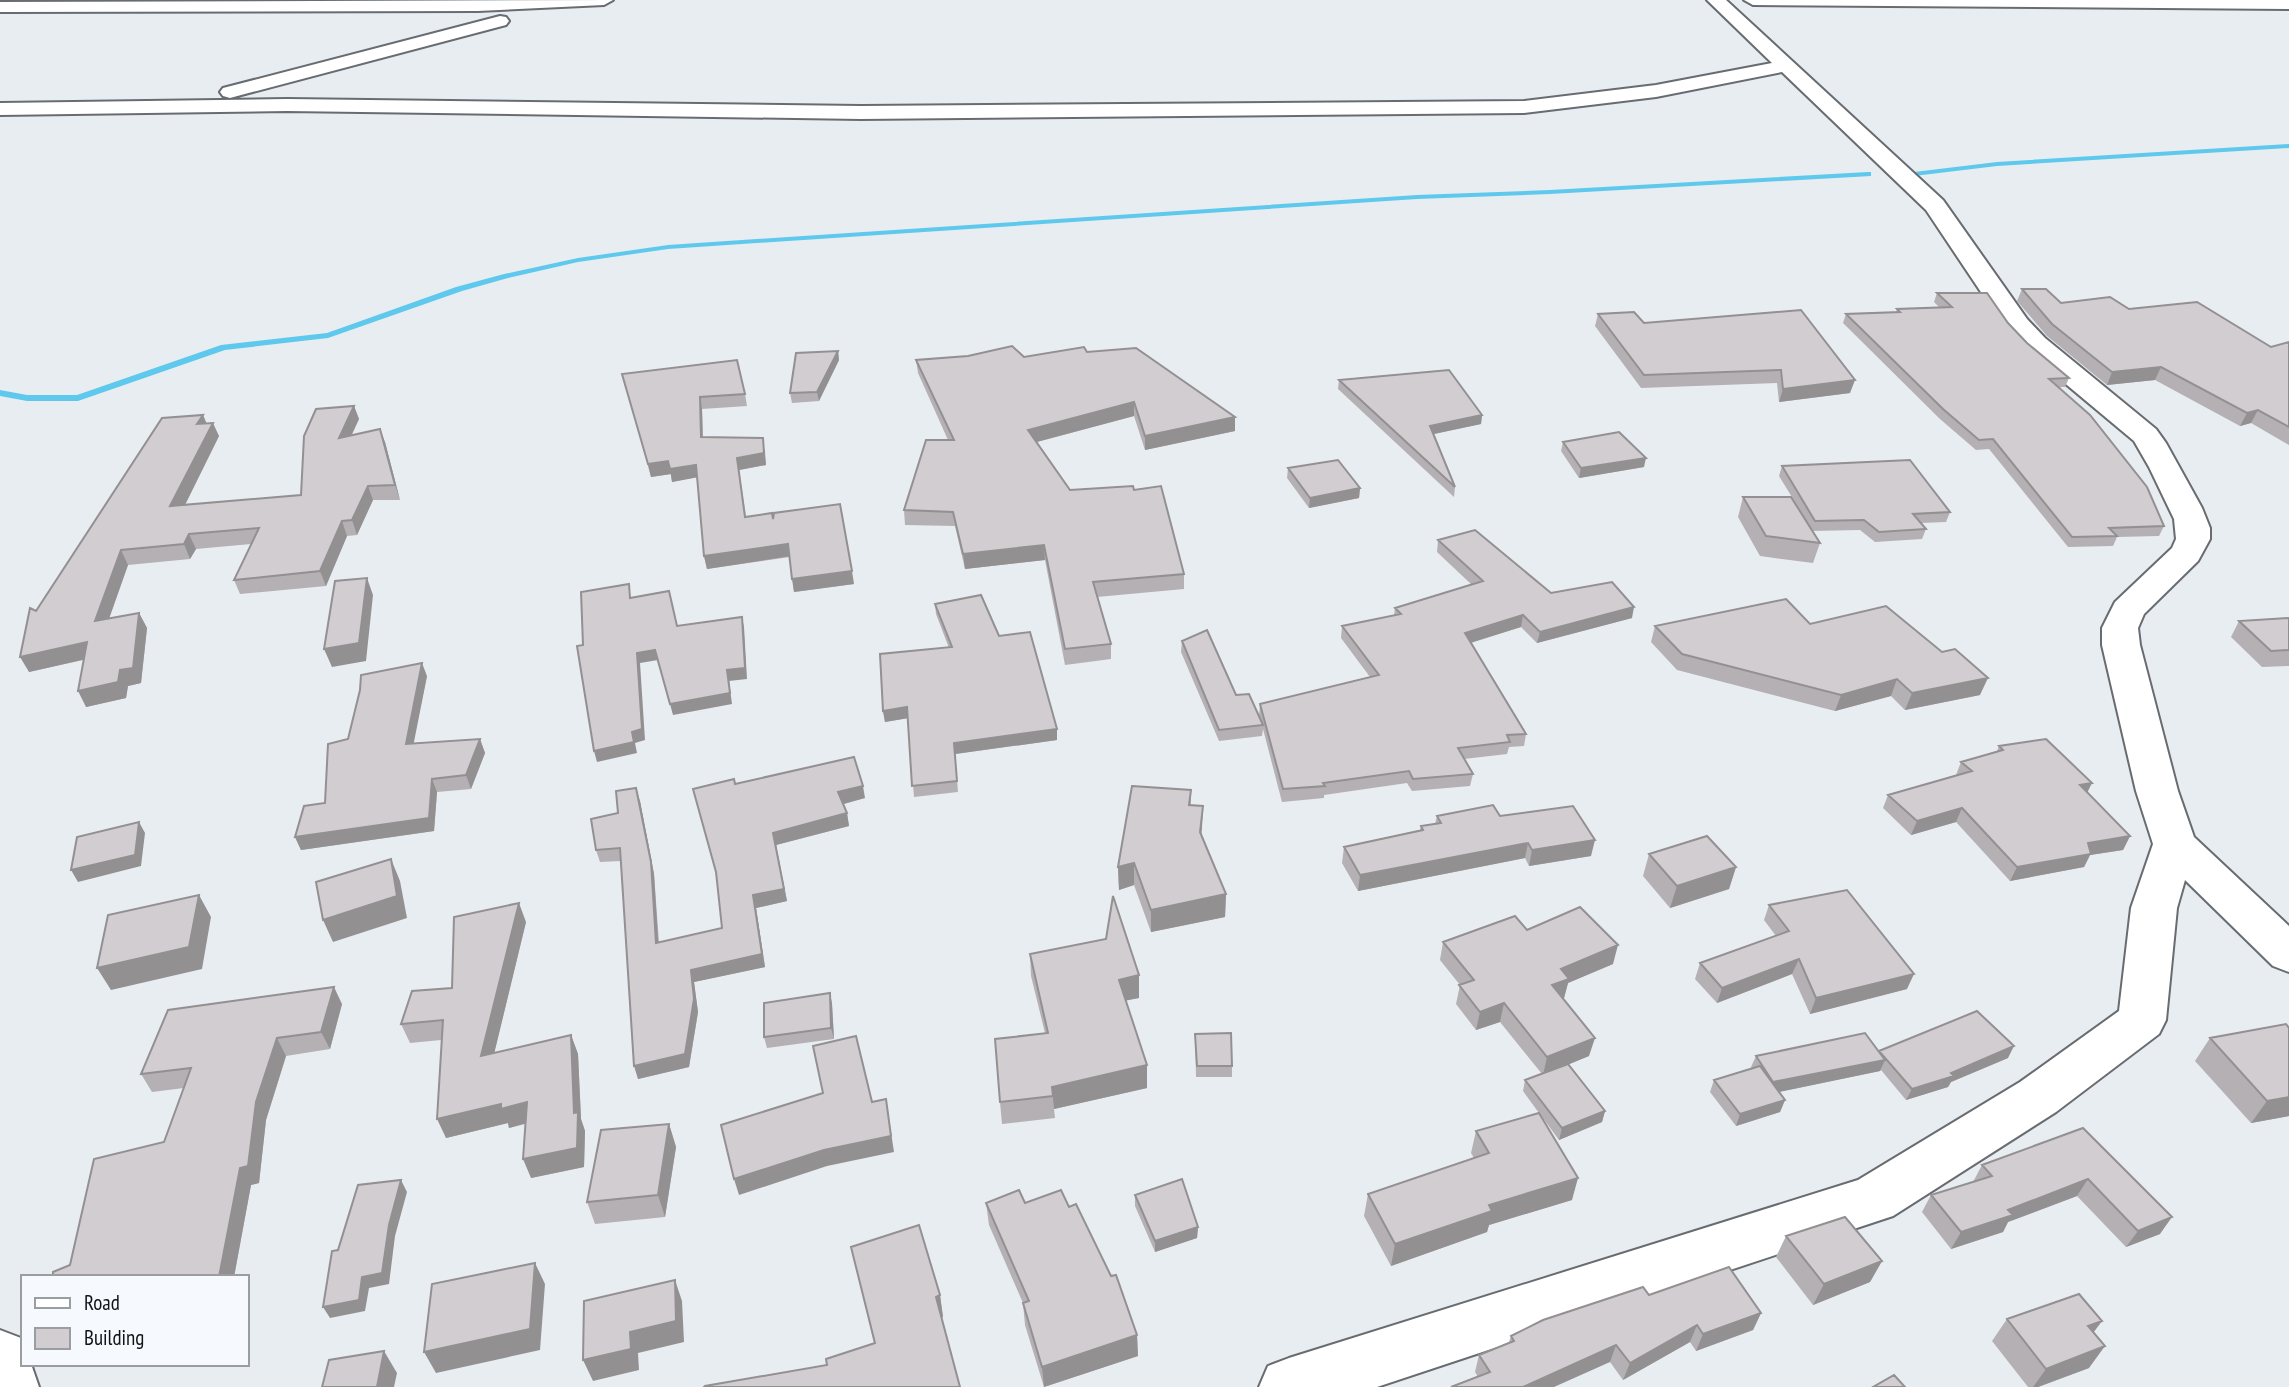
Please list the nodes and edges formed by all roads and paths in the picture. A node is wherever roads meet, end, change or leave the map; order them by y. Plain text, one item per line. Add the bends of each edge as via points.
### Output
1 (604, 0) edge
2 (1716, 0) edge
3 (1753, 0) edge
4 (1871, 1) edge
5 (215, 2) edge
6 (348, 3) edge
7 (577, 3) junction
8 (2289, 4) edge
9 (0, 7) edge
10 (1786, 65) junction
11 (180, 105) junction
12 (0, 109) edge
13 (2175, 844) junction
14 (2289, 954) edge
15 (1289, 1387) edge

1 - 7 street
2 - 10 street
3 - 4 street
4 - 8 street
5 - 6 street
5 - 9 street
6 - 7 street
7 - 11 street
10 - 11 street via 1724,82 1524,107 816,113
10 - 13 street via 1935,205 2017,325 2035,344 2145,435 2158,453 2193,527 2192,544 2128,610 2120,628 2157,791
11 - 12 street
13 - 14 street
13 - 15 street via 2154,908 2142,1020 2038,1097 1874,1199

